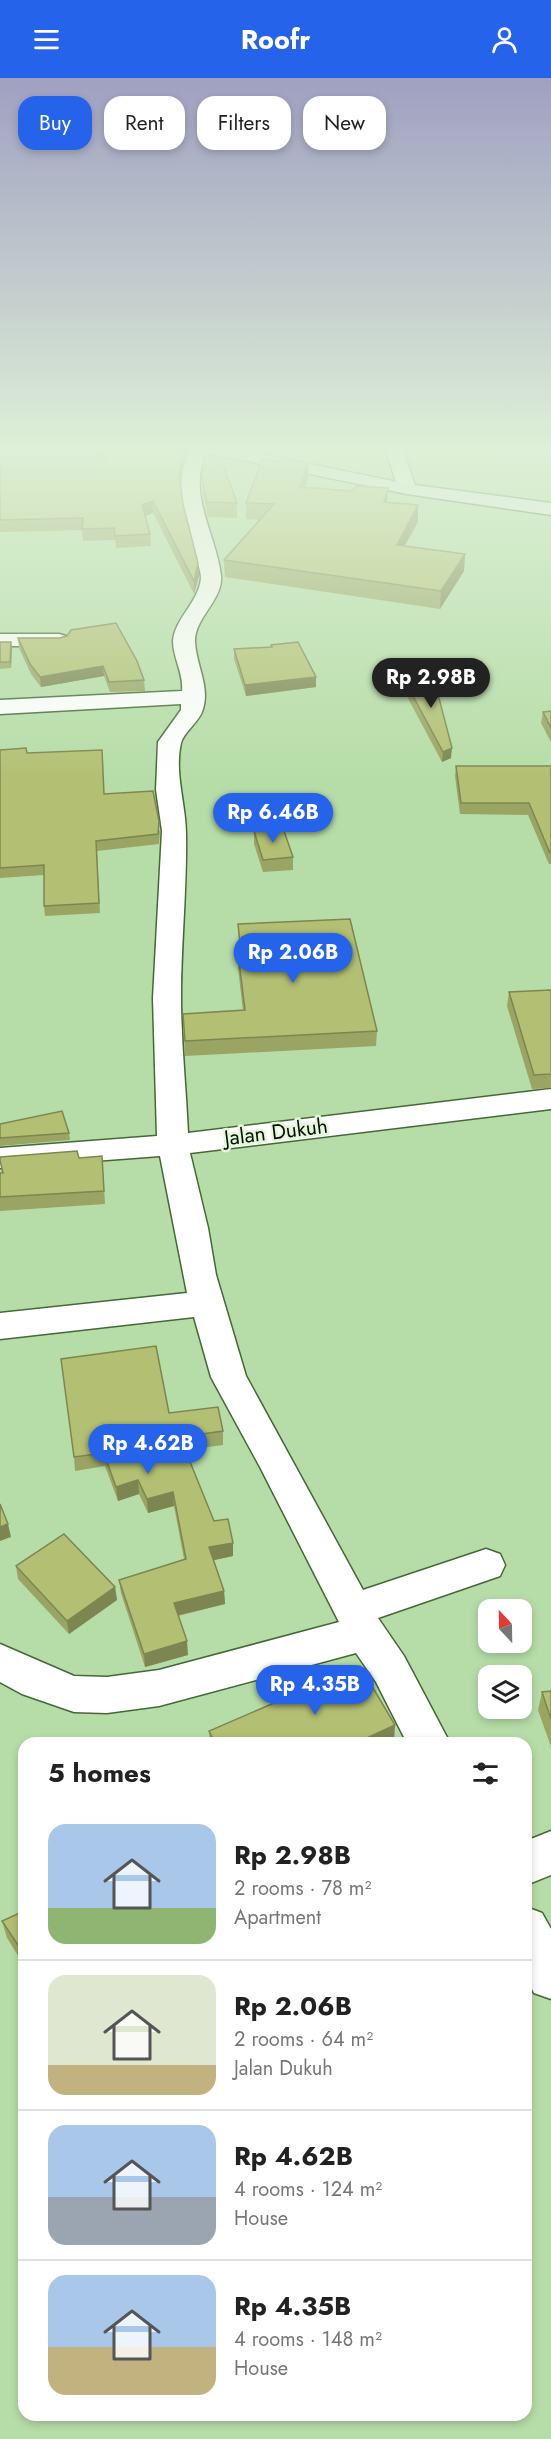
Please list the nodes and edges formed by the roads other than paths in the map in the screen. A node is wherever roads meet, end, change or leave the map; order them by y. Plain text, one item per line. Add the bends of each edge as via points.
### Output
1 (206, 559) edge
2 (0, 640) edge
3 (59, 640) edge
4 (193, 697) junction
5 (0, 707) edge
6 (551, 1099) edge
7 (173, 1145) junction
8 (0, 1158) edge
9 (206, 1303) junction
10 (0, 1326) edge
11 (486, 1564) dead end
12 (359, 1622) junction
13 (0, 1662) edge
14 (426, 1737) edge
15 (551, 1852) edge
16 (532, 1861) edge
17 (532, 1940) edge
18 (551, 1976) edge

1 - 4 street via 211,577 184,641
2 - 3 street
4 - 5 street
4 - 7 street via 192,710 170,742 168,790 174,831 167,998
6 - 7 street, Jalan Dukuh
7 - 8 street, Jalan Dukuh
7 - 9 street
9 - 10 street
9 - 12 street via 229,1377
11 - 12 street
12 - 13 street via 159,1688 107,1695 74,1694 37,1682
12 - 14 street via 390,1669
15 - 16 street
17 - 18 street

